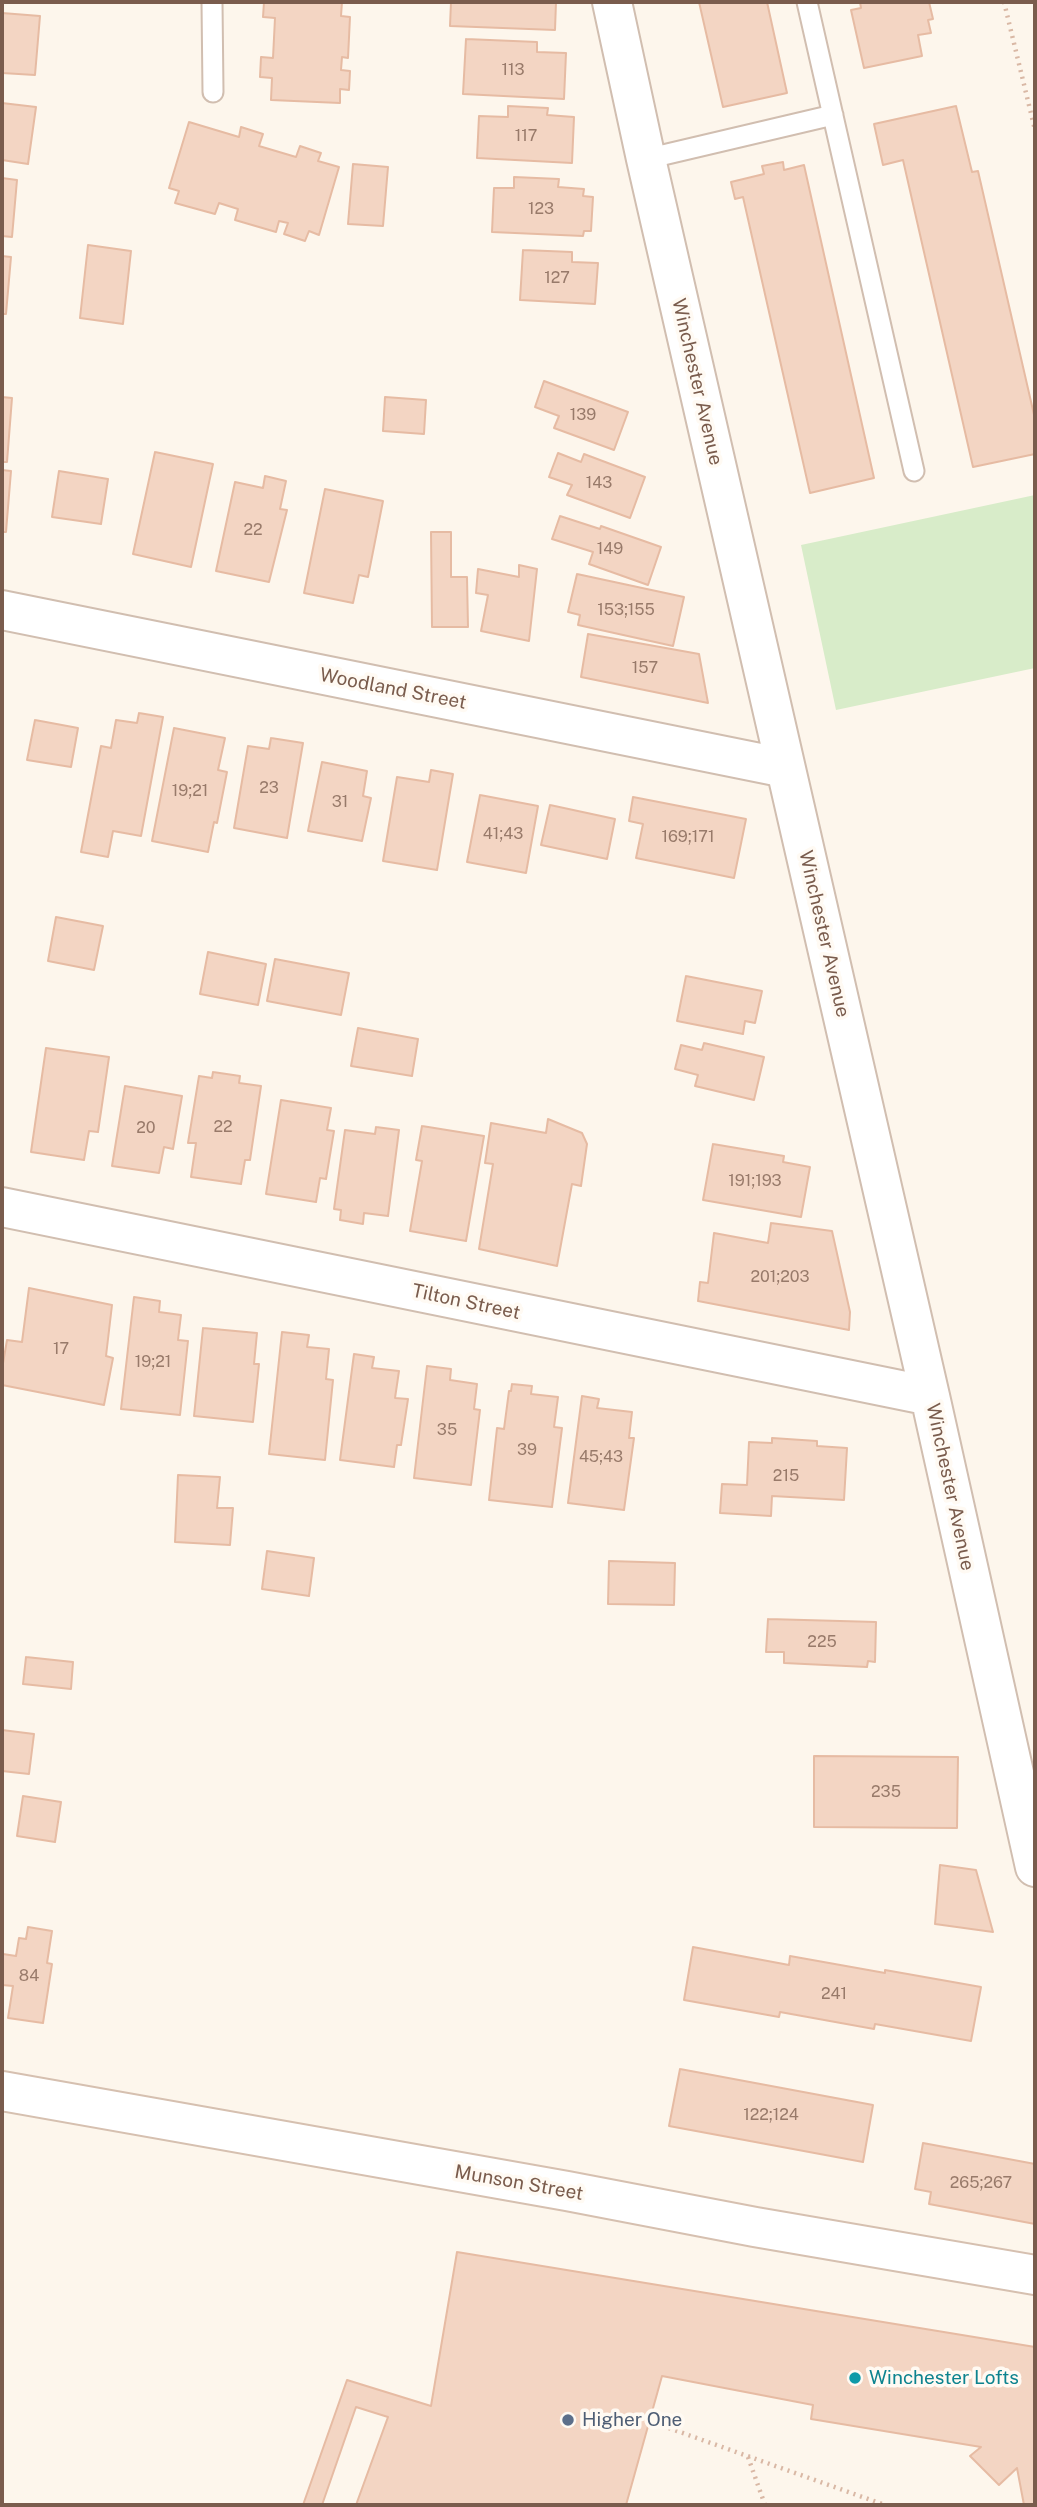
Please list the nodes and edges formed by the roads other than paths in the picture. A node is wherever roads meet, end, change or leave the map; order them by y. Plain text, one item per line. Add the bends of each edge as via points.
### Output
1 (212, 2) edge
2 (612, 2) edge
3 (807, 2) edge
4 (212, 92) dead end
5 (833, 115) junction
6 (646, 159) junction
7 (914, 471) dead end
8 (2, 610) edge
9 (785, 768) junction
10 (2, 1207) edge
11 (930, 1396) junction
12 (1035, 1867) edge
13 (2, 2091) edge
14 (1035, 2275) edge

1 - 4 lane
2 - 6 street, Winchester Avenue
3 - 5 lane
5 - 6 lane
5 - 7 lane
6 - 9 street, Winchester Avenue
8 - 9 street, Woodland Street
9 - 11 street, Winchester Avenue
10 - 11 street, Tilton Street
11 - 12 street, Winchester Avenue
13 - 14 street, Munson Street

